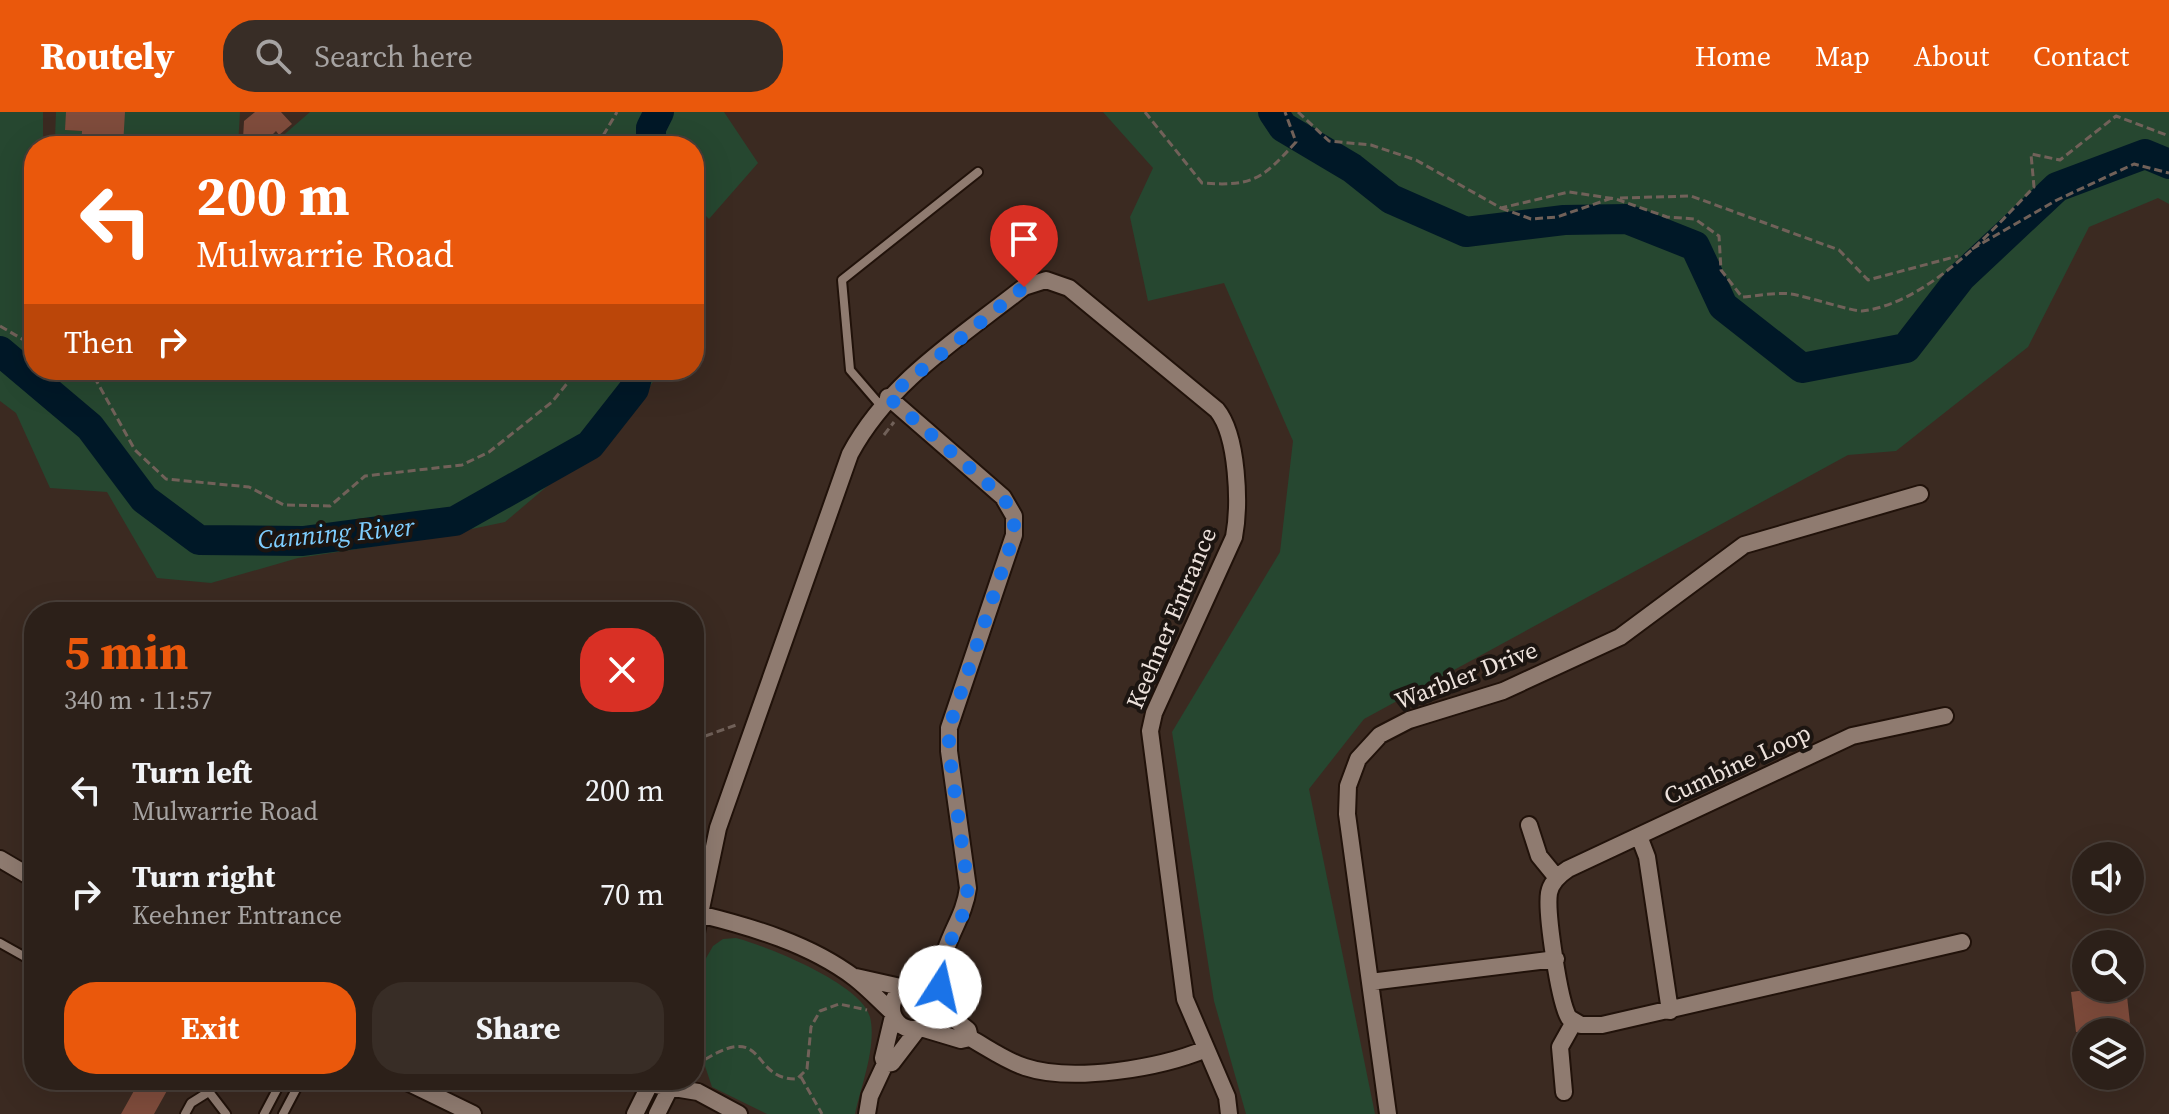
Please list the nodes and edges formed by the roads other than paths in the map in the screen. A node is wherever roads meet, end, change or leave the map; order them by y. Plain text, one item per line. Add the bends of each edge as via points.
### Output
1 (978, 172) dead end
2 (884, 402) junction
3 (1920, 494) dead end
4 (1945, 716) dead end
5 (1529, 825) dead end
6 (1639, 836) junction
7 (704, 853) edge
8 (0, 859) edge
9 (24, 873) edge
10 (1557, 878) junction
11 (704, 915) edge
12 (1962, 942) dead end
13 (0, 943) edge
14 (946, 949) junction
15 (24, 956) edge
16 (1556, 959) junction
17 (854, 977) junction
18 (1370, 982) junction
19 (906, 988) junction
20 (933, 1001) junction
21 (1670, 1011) junction
22 (892, 1014) junction
23 (1574, 1022) junction
24 (920, 1028) junction
25 (970, 1038) junction
26 (1206, 1049) junction
27 (885, 1064) junction
28 (205, 1090) edge
29 (277, 1090) edge
30 (296, 1090) edge
31 (424, 1090) edge
32 (646, 1090) edge
33 (669, 1090) edge
34 (692, 1090) edge
35 (1564, 1092) dead end
36 (207, 1093) junction
37 (185, 1114) edge
38 (226, 1114) edge
39 (264, 1114) edge
40 (283, 1114) edge
41 (473, 1114) edge
42 (635, 1114) edge
43 (657, 1114) edge
44 (739, 1114) edge
45 (867, 1114) edge
46 (1229, 1114) edge
47 (1388, 1114) edge

1 - 2 lane via 842,280 850,370
2 - 7 street, Keehner Entrance via 844,469
2 - 14 street via 1003,497 1014,516 1014,535 949,728 968,888 961,921
2 - 26 street, Keehner Entrance via 1024,287 1046,280 1069,288 1225,421 1239,511 1234,537 1150,731 1185,999
3 - 18 street, Warbler Drive via 1744,545 1620,637 1503,691 1409,720 1380,735 1358,759 1348,786 1347,814
4 - 6 street, Cumbine Loop via 1852,736
5 - 10 street via 1539,856
6 - 10 street, Cumbine Loop
6 - 21 street via 1647,857
8 - 9 street
10 - 16 street via 1548,899
11 - 17 street via 760,930
12 - 21 street
13 - 15 lane
14 - 19 street
14 - 20 street
16 - 18 street
16 - 23 street via 1560,999
17 - 19 street
17 - 22 street
18 - 47 street, Warbler Drive
19 - 20 street via 925,990
19 - 22 street via 894,998
20 - 24 street via 931,1020
20 - 25 street via 968,1030
21 - 23 street via 1602,1025
22 - 24 street via 902,1027
22 - 27 street
23 - 35 street via 1560,1047
24 - 25 street
24 - 27 street via 892,1063
25 - 26 street via 1017,1064 1054,1072 1133,1070
26 - 46 street, Keehner Entrance
27 - 45 street
28 - 36 lane
29 - 39 lane
30 - 40 lane
31 - 41 street
32 - 42 street
33 - 43 street
34 - 44 street
36 - 37 lane
36 - 38 lane

